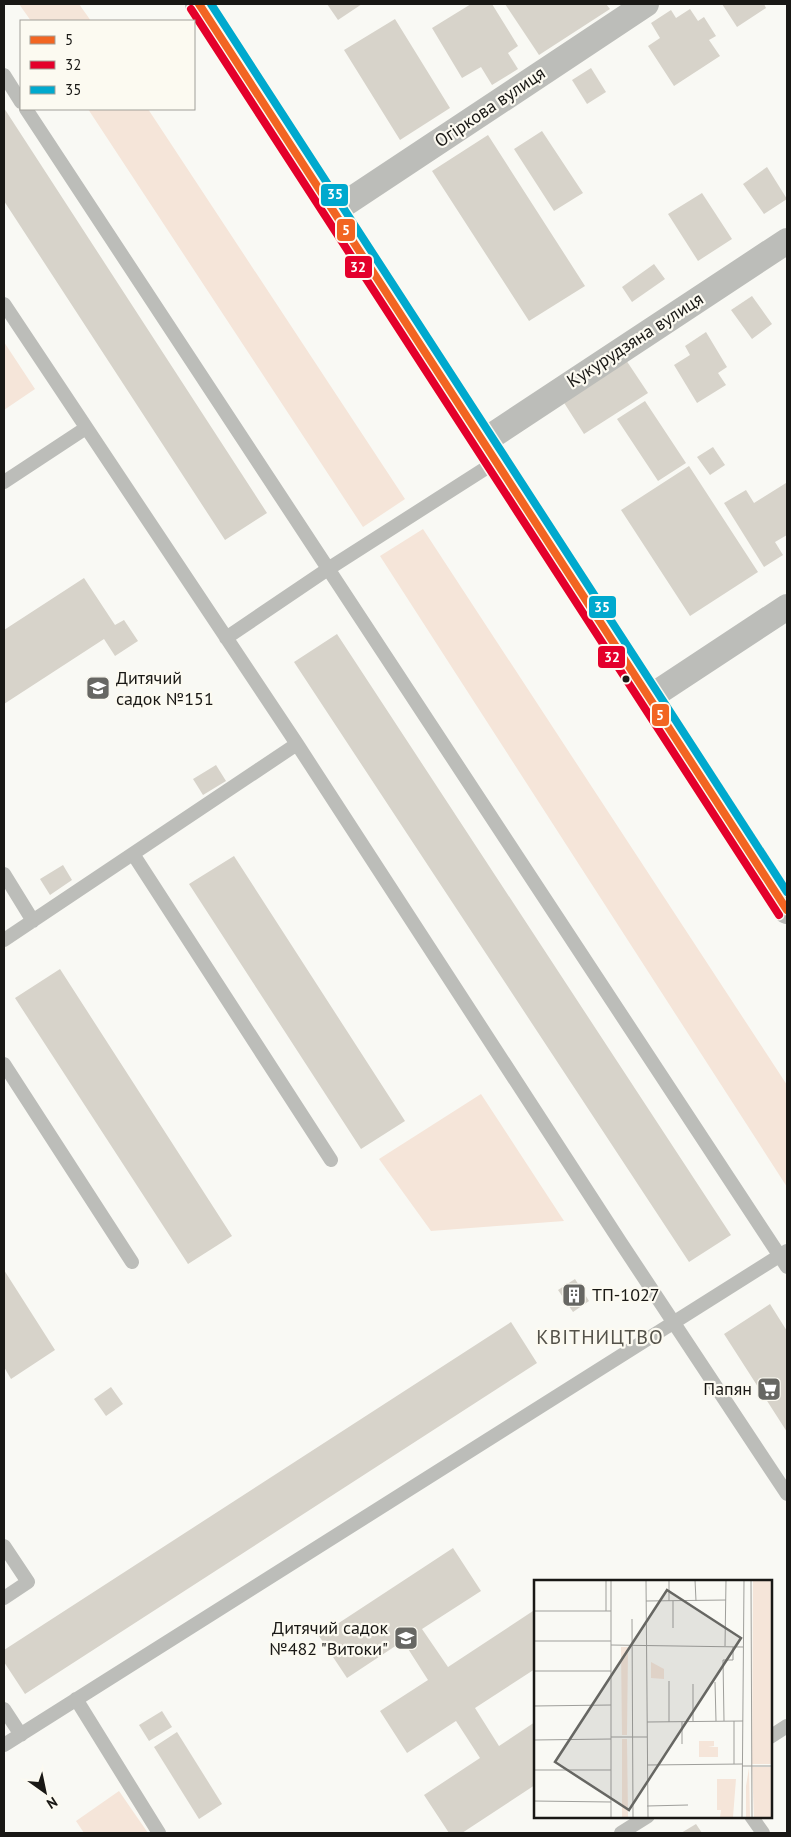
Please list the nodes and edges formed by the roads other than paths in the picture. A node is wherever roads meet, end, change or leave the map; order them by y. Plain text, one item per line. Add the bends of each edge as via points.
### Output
1 (200, 4) edge
2 (646, 4) edge
3 (4, 75) edge
4 (20, 100) edge
5 (27, 110) edge
6 (334, 211) junction
7 (787, 241) edge
8 (4, 304) edge
9 (86, 428) junction
10 (490, 451) junction
11 (4, 482) edge
12 (328, 569) junction
13 (787, 607) edge
14 (226, 638) junction
15 (648, 698) junction
16 (297, 744) junction
17 (133, 854) junction
18 (4, 874) edge
19 (787, 910) edge
20 (33, 921) junction
21 (4, 940) edge
22 (4, 1064) edge
23 (332, 1160) dead end
24 (785, 1258) edge
25 (132, 1262) dead end
26 (675, 1323) junction
27 (787, 1494) edge
28 (4, 1546) edge
29 (4, 1598) edge
30 (76, 1699) junction
31 (4, 1709) edge
32 (787, 1726) edge
33 (21, 1735) junction
34 (771, 1736) edge
35 (4, 1745) edge
36 (646, 1817) edge
37 (752, 1817) edge
38 (159, 1833) edge
39 (621, 1833) edge
40 (763, 1833) edge

1 - 6 main road
2 - 6 street, Огіркова вулиця
3 - 4 lane
5 - 12 lane
6 - 10 main road
7 - 10 street, Кукурудзяна вулиця
8 - 9 lane
9 - 11 lane
9 - 14 lane
10 - 12 lane
10 - 15 main road
12 - 14 lane
12 - 24 lane
13 - 15 street
14 - 16 lane
15 - 19 main road
16 - 17 lane
16 - 26 lane
17 - 20 lane
17 - 23 lane
18 - 20 lane
20 - 21 lane
22 - 25 lane
24 - 26 lane
26 - 27 lane
26 - 30 lane
28 - 29 lane via 28,1582
30 - 33 lane
30 - 38 lane
31 - 33 lane
32 - 34 lane
33 - 35 lane
36 - 39 lane
37 - 40 lane

